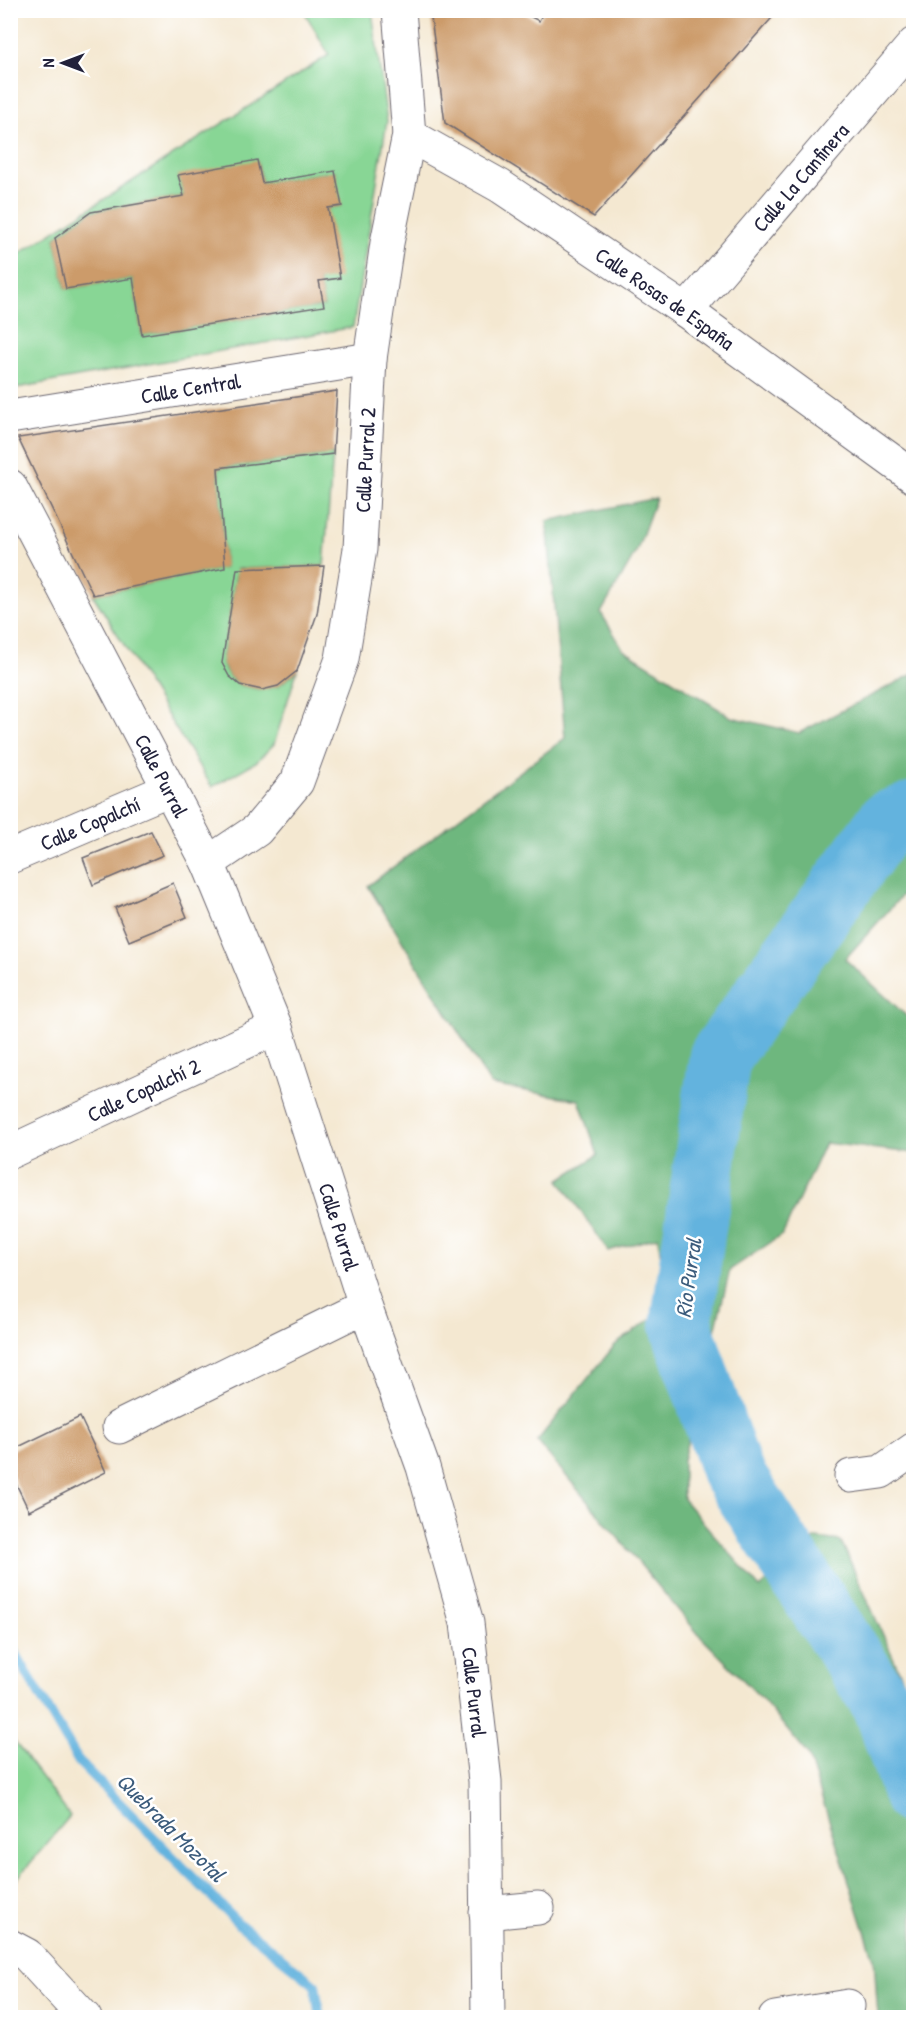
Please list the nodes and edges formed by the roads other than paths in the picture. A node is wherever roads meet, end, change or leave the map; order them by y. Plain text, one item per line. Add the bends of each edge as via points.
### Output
1 (399, 10) edge
2 (914, 44) edge
3 (409, 135) junction
4 (687, 311) junction
5 (370, 359) junction
6 (10, 417) edge
7 (914, 477) edge
8 (10, 486) edge
9 (171, 789) junction
10 (10, 857) edge
11 (208, 863) junction
12 (276, 1028) junction
13 (10, 1152) edge
14 (365, 1306) junction
15 (119, 1427) dead end
16 (914, 1449) edge
17 (851, 1476) dead end
18 (537, 1908) dead end
19 (486, 1913) junction
20 (10, 1946) edge
21 (848, 2006) dead end
22 (85, 2018) edge
23 (488, 2018) edge
24 (775, 2018) edge

1 - 3 street, Calle Purral 2
2 - 4 street, Calle La Canfinera
3 - 4 street, Calle Rosas de España via 500,186
3 - 5 street, Calle Purral 2 via 387,243
4 - 7 street, Calle Rosas de España
5 - 6 street, Calle Central
5 - 11 street, Calle Purral 2 via 360,549 342,659 297,782 257,830
8 - 9 street, Calle Purral
9 - 10 street, Calle Copalchí
9 - 11 street, Calle Purral
11 - 12 street, Calle Purral
12 - 13 street, Calle Copalchí 2
12 - 14 street, Calle Purral
14 - 15 street
14 - 19 street, Calle Purral via 423,1467 467,1623 485,1781
16 - 17 street via 881,1472
18 - 19 street
19 - 23 street, Calle Purral
20 - 22 street via 27,1955
21 - 24 street

